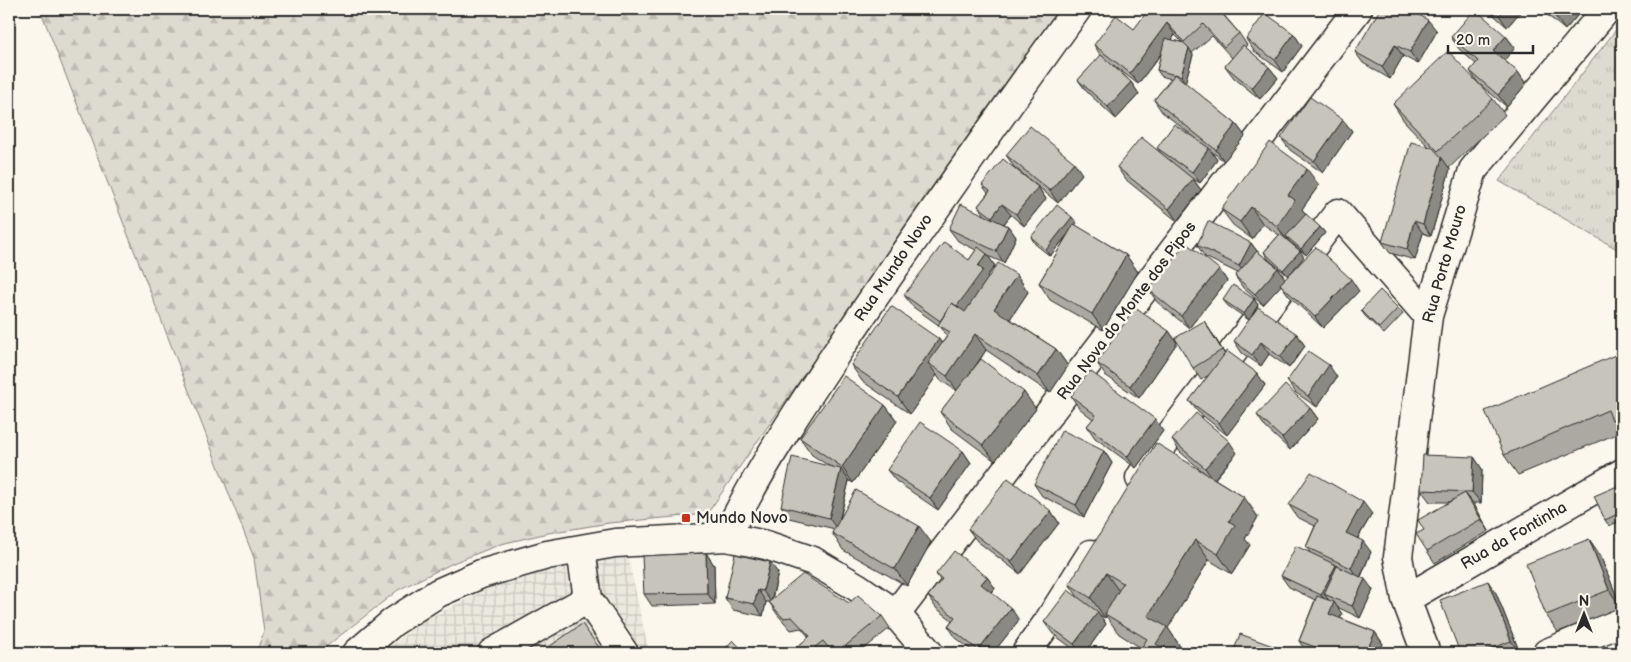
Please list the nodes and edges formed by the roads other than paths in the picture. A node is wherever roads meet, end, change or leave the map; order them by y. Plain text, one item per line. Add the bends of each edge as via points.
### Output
1 (1077, 9) edge
2 (1358, 9) edge
3 (1607, 9) edge
4 (1428, 316) junction
5 (1622, 472) edge
6 (1128, 496) edge
7 (1107, 530) edge
8 (726, 537) junction
9 (581, 549) junction
10 (588, 599) junction
11 (1406, 599) junction
12 (896, 614) junction
13 (1622, 622) edge
14 (357, 653) edge
15 (492, 653) edge
16 (624, 653) edge
17 (929, 653) edge
18 (1026, 653) edge
19 (1426, 653) edge
20 (1547, 653) edge

1 - 8 street, Rua Mundo Novo via 928,217 810,393 742,504
2 - 12 street, Rua Nova do Monte dos Pipos
3 - 4 street, Rua Porto Mouro via 1472,170
4 - 6 street via 1338,213 1155,455
4 - 11 street, Rua Porto Mouro via 1398,557
5 - 11 street, Rua da Fontinha
7 - 18 street
8 - 9 street via 614,543
8 - 12 street via 766,545 813,561
9 - 10 street
9 - 14 street via 481,574 438,593 393,622
10 - 15 street
10 - 16 street
11 - 19 street, Rua Porto Mouro
12 - 17 street
13 - 20 street

